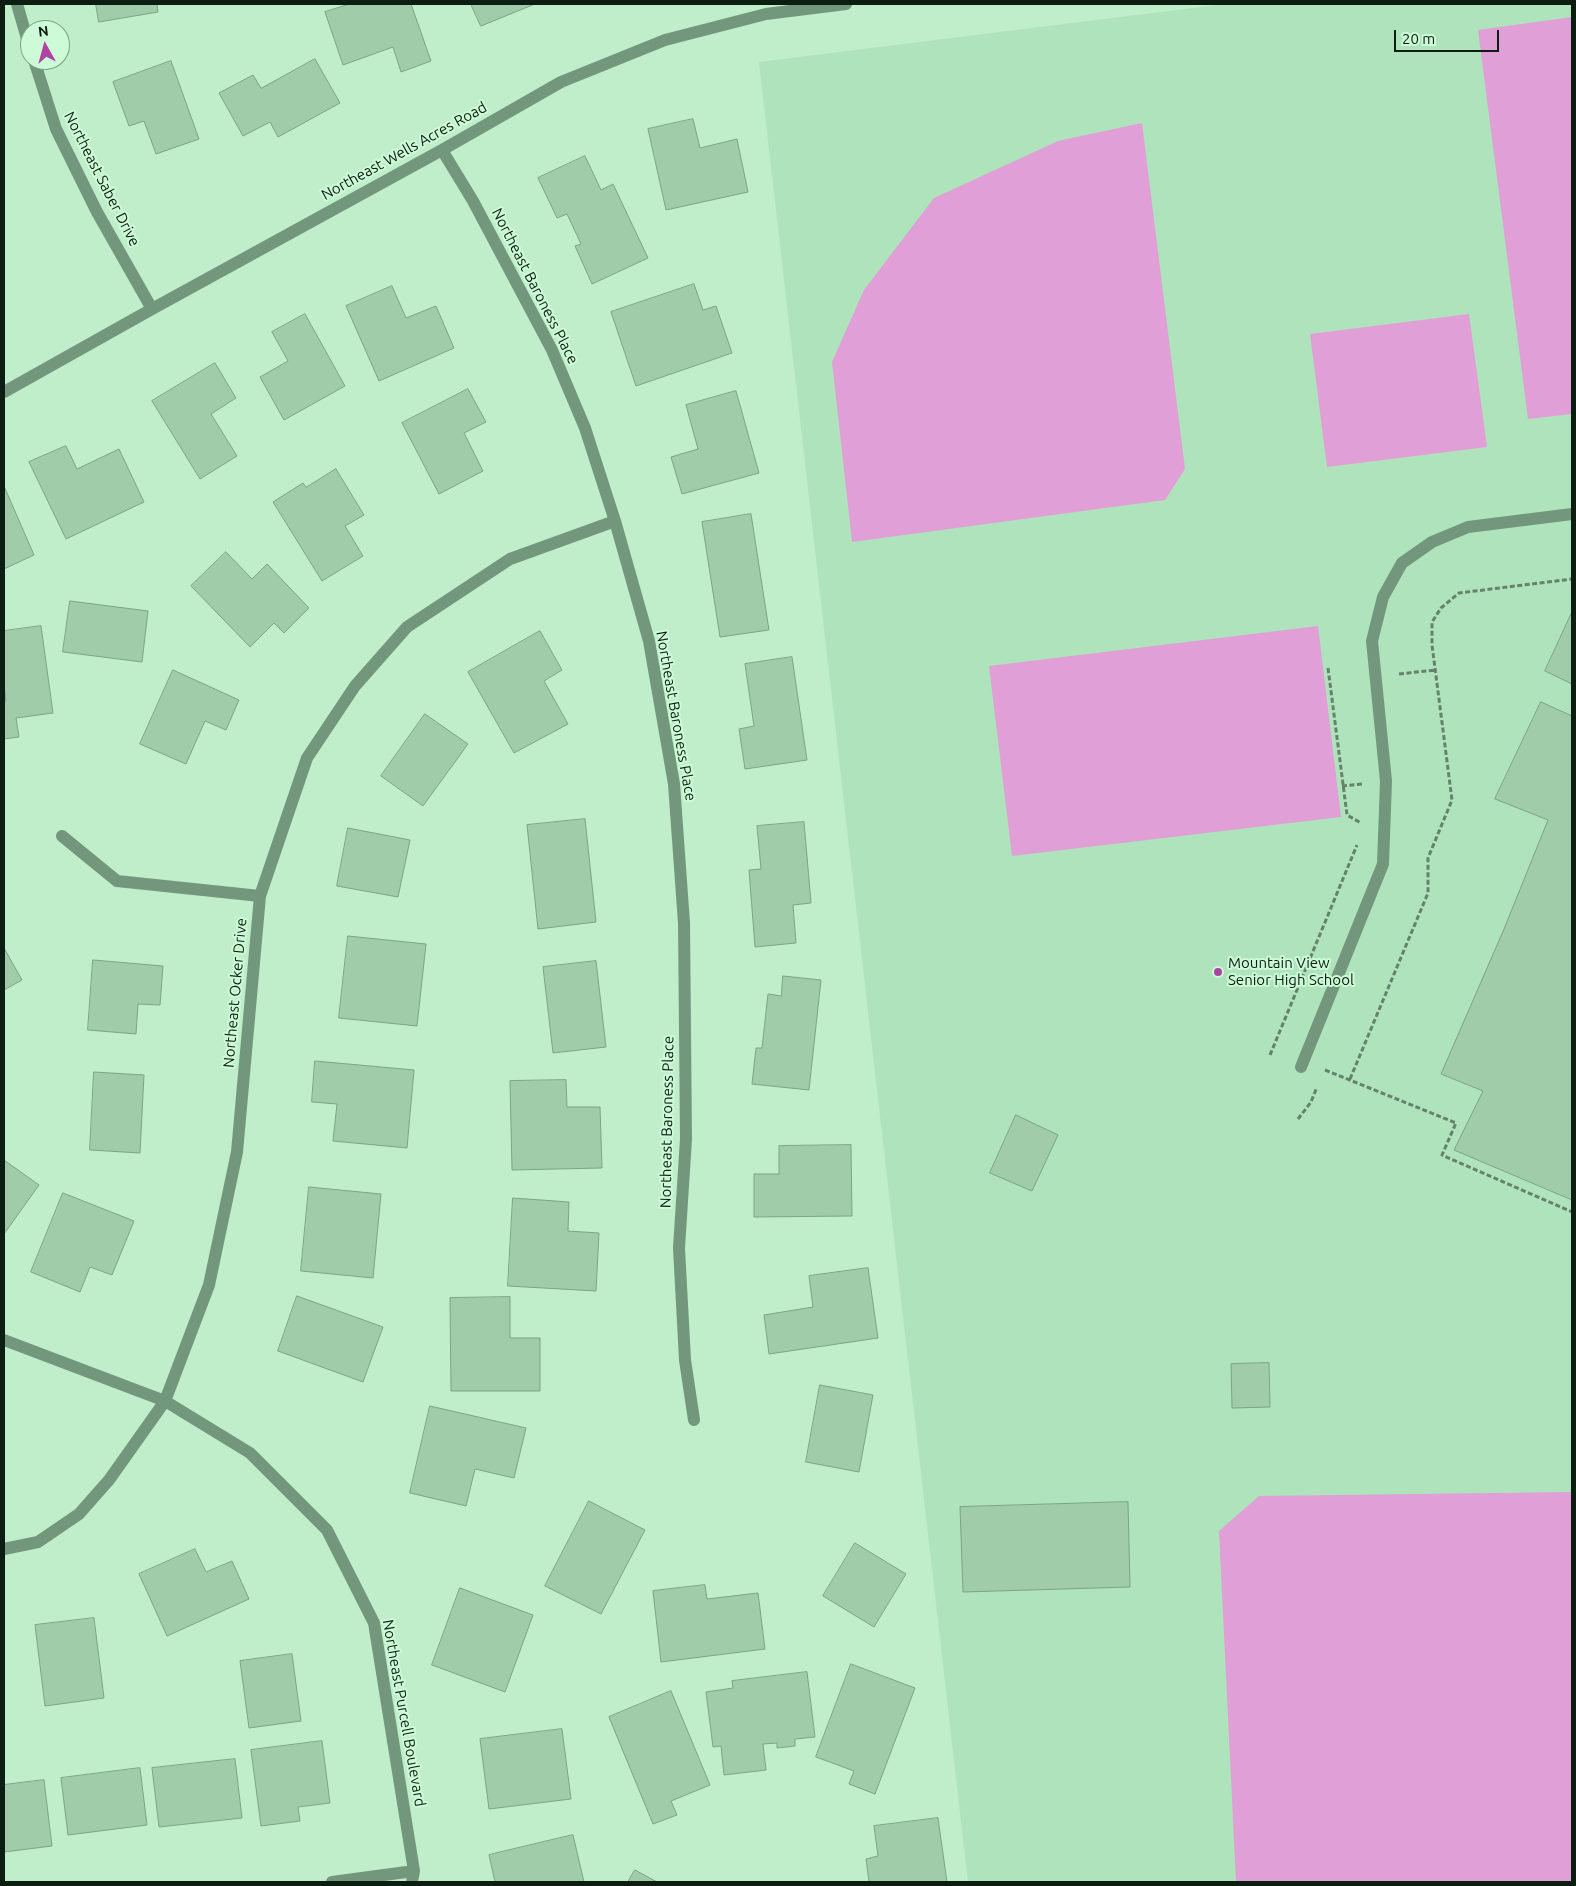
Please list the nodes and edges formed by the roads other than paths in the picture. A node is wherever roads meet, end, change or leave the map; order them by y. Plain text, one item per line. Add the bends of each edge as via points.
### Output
1 (17, 4) edge
2 (846, 4) edge
3 (22, 20) edge
4 (37, 70) edge
5 (442, 150) junction
6 (152, 309) junction
7 (4, 392) edge
8 (1572, 514) edge
9 (615, 521) junction
10 (62, 836) dead end
11 (260, 896) junction
12 (1301, 1068) dead end
13 (4, 1340) edge
14 (165, 1401) junction
15 (694, 1420) dead end
16 (4, 1549) edge
17 (416, 1879) edge
18 (332, 1882) edge

1 - 3 street
2 - 5 street, Northeast Wells Acres Road via 766,14 665,40 561,82
4 - 6 street, Northeast Saber Drive via 56,129 97,212
5 - 6 street, Northeast Wells Acres Road
5 - 9 street, Northeast Baroness Place via 552,350 585,428
6 - 7 street, Northeast Wells Acres Road
8 - 12 street via 1468,527 1432,542 1402,563 1382,597 1372,641 1386,781 1383,864
9 - 11 street, Northeast Ocker Drive via 510,559 407,627 355,686 307,758
9 - 15 street, Northeast Baroness Place via 649,641 674,784 684,922 686,1140 679,1248 685,1360
10 - 11 street via 118,881
11 - 14 street, Northeast Ocker Drive via 237,1152 209,1285
13 - 14 street, Northeast Purcell Boulevard
14 - 16 street, Northeast Ocker Drive via 109,1480 80,1514 38,1542
14 - 17 street, Northeast Purcell Boulevard via 250,1453 327,1530 374,1623
17 - 18 street

